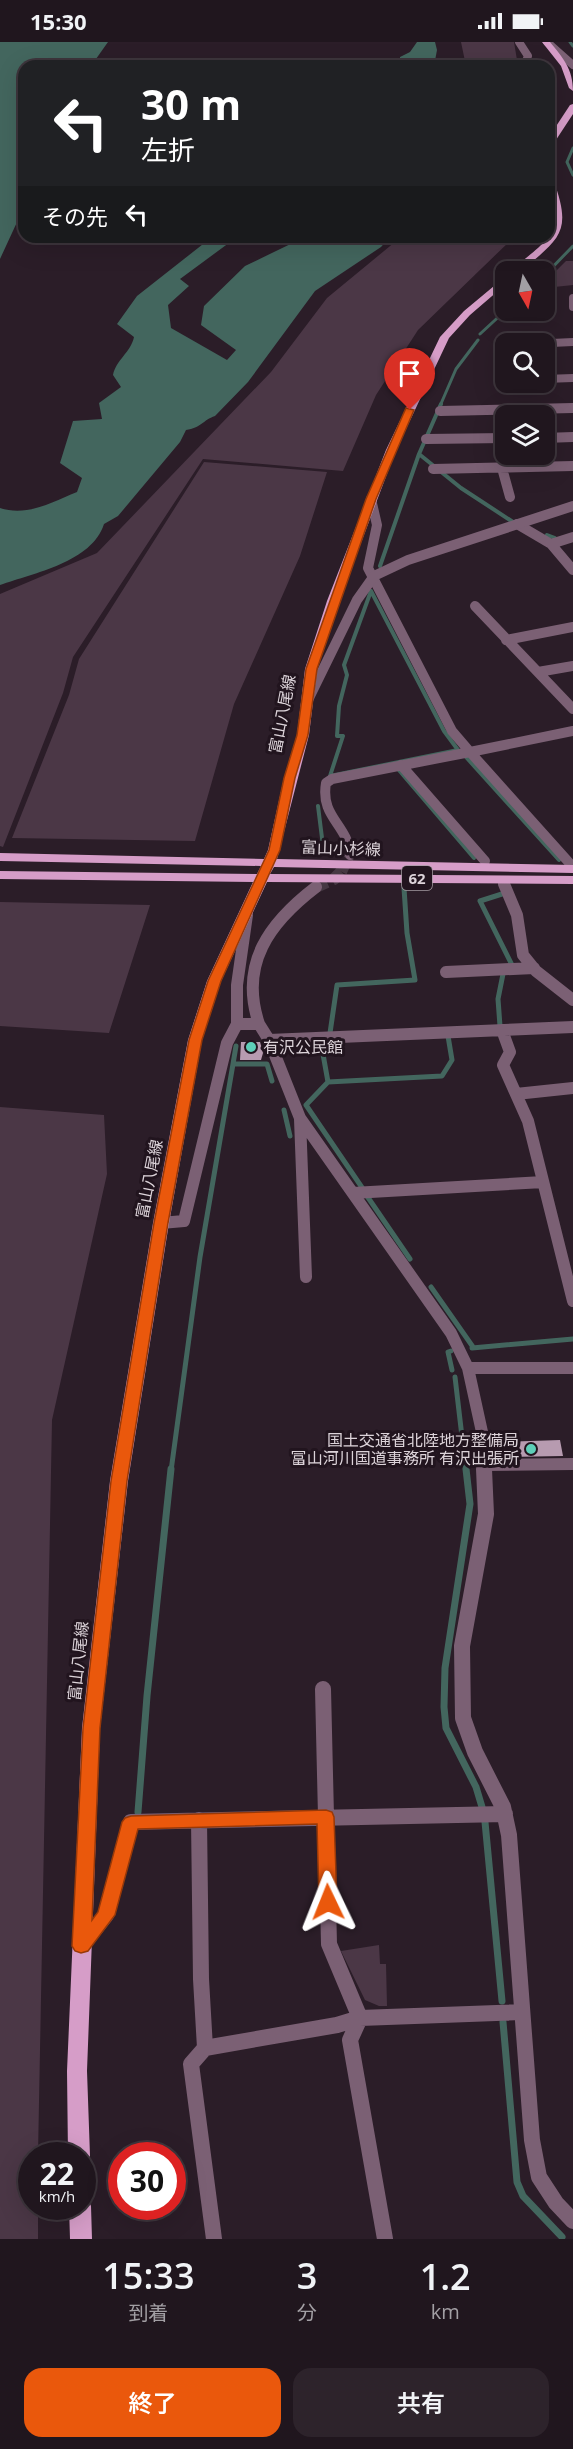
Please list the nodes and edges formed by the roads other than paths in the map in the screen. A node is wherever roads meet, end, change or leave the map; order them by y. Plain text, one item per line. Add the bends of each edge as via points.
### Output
1 (519, 42) edge
2 (546, 42) edge
3 (527, 60) edge
4 (573, 65) edge
5 (573, 88) edge
6 (573, 107) edge
7 (555, 135) edge
8 (555, 197) edge
9 (555, 235) edge
10 (546, 243) edge
11 (526, 261) edge
12 (495, 289) edge
13 (573, 298) edge
14 (573, 307) edge
15 (573, 342) edge
16 (555, 343) edge
17 (573, 378) edge
18 (555, 379) edge
19 (573, 408) edge
20 (440, 411) dead end
21 (573, 437) edge
22 (495, 438) edge
23 (555, 438) edge
24 (426, 439) dead end
25 (573, 466) edge
26 (502, 468) junction
27 (433, 469) dead end
28 (510, 497) dead end
29 (371, 499) junction
30 (573, 506) edge
31 (517, 524) junction
32 (573, 537) edge
33 (551, 544) junction
34 (573, 570) edge
35 (374, 576) junction
36 (474, 606) dead end
37 (573, 627) edge
38 (506, 640) junction
39 (573, 666) edge
40 (538, 672) junction
41 (309, 698) junction
42 (573, 709) edge
43 (573, 731) edge
44 (470, 752) junction
45 (400, 765) junction
46 (350, 855) dead end
47 (0, 857) edge
48 (485, 861) dead end
49 (573, 868) edge
50 (265, 871) junction
51 (0, 875) edge
52 (573, 880) edge
53 (504, 884) dead end
54 (316, 886) tunnel mouth
55 (248, 906) junction
56 (534, 968) junction
57 (446, 972) dead end
58 (573, 1000) edge
59 (237, 1024) junction
60 (260, 1024) junction
61 (573, 1028) edge
62 (502, 1030) junction
63 (269, 1040) junction
64 (573, 1088) edge
65 (516, 1094) junction
66 (300, 1118) junction
67 (543, 1182) junction
68 (353, 1193) junction
69 (161, 1223) junction
70 (306, 1277) dead end
71 (573, 1301) edge
72 (468, 1368) junction
73 (573, 1368) edge
74 (484, 1464) junction
75 (573, 1464) edge
76 (323, 1689) dead end
77 (506, 1814) junction
78 (326, 1817) junction
79 (199, 1820) junction
80 (81, 1946) junction
81 (521, 2012) junction
82 (360, 2018) junction
83 (205, 2048) junction
84 (79, 2142) edge
85 (80, 2220) edge
86 (573, 2221) edge
87 (81, 2239) edge
88 (214, 2239) edge
89 (385, 2239) edge

1 - 3 street
2 - 4 street
2 - 5 main road via 565,66
6 - 7 main road
8 - 9 main road via 562,217
10 - 11 main road
12 - 29 main road, 富山八尾線 via 445,337
13 - 14 street
15 - 16 street
17 - 18 street
19 - 20 street
21 - 23 street
22 - 24 street
25 - 26 street
26 - 27 street
26 - 28 street
29 - 35 street via 377,525 368,568
29 - 41 main road, 富山八尾線 via 311,669
30 - 31 street
31 - 33 street
31 - 35 street via 408,560
32 - 33 street
33 - 34 street
35 - 41 street via 357,600
35 - 44 street via 452,730
36 - 38 street
37 - 38 street
38 - 40 street
39 - 40 street
40 - 42 street
41 - 50 main road, 富山八尾線 via 274,850
43 - 44 street
44 - 45 street
44 - 49 street
45 - 46 street via 326,783 324,802 344,835
45 - 48 street
47 - 50 main road, 富山小杉線 / 62 via 231,862
49 - 50 main road, 富山小杉線 / 62
50 - 51 main road, 富山小杉線 / 62 via 235,879
50 - 52 main road, 富山小杉線 / 62
50 - 55 main road, 富山八尾線
53 - 56 street via 519,922 519,944
54 - 60 street via 280,921 261,949 251,985
55 - 59 street via 237,985
55 - 69 main road, 富山八尾線 via 214,981 195,1040
56 - 57 street
56 - 58 street
59 - 60 street
59 - 69 street via 227,1043 184,1221
60 - 63 street
61 - 62 street
62 - 63 street
62 - 65 street via 510,1053 503,1065
63 - 66 street
64 - 65 street
65 - 67 street via 528,1120
66 - 68 street
66 - 70 street
67 - 68 street
67 - 71 street
68 - 72 street via 451,1333
69 - 80 main road, 富山八尾線 via 119,1481 91,1728
72 - 73 street
72 - 74 street via 482,1432
74 - 75 street
74 - 77 street via 486,1514 462,1646 461,1690 463,1718 475,1752
76 - 78 street
77 - 78 street
77 - 81 street
78 - 79 street
78 - 82 street via 329,1944
79 - 80 street via 131,1822 106,1915
79 - 83 street
80 - 84 main road, 富山八尾線 via 76,2071
81 - 82 street
81 - 86 street via 539,2178
82 - 83 street
82 - 89 street via 350,2040
83 - 88 street via 191,2064
85 - 87 main road

